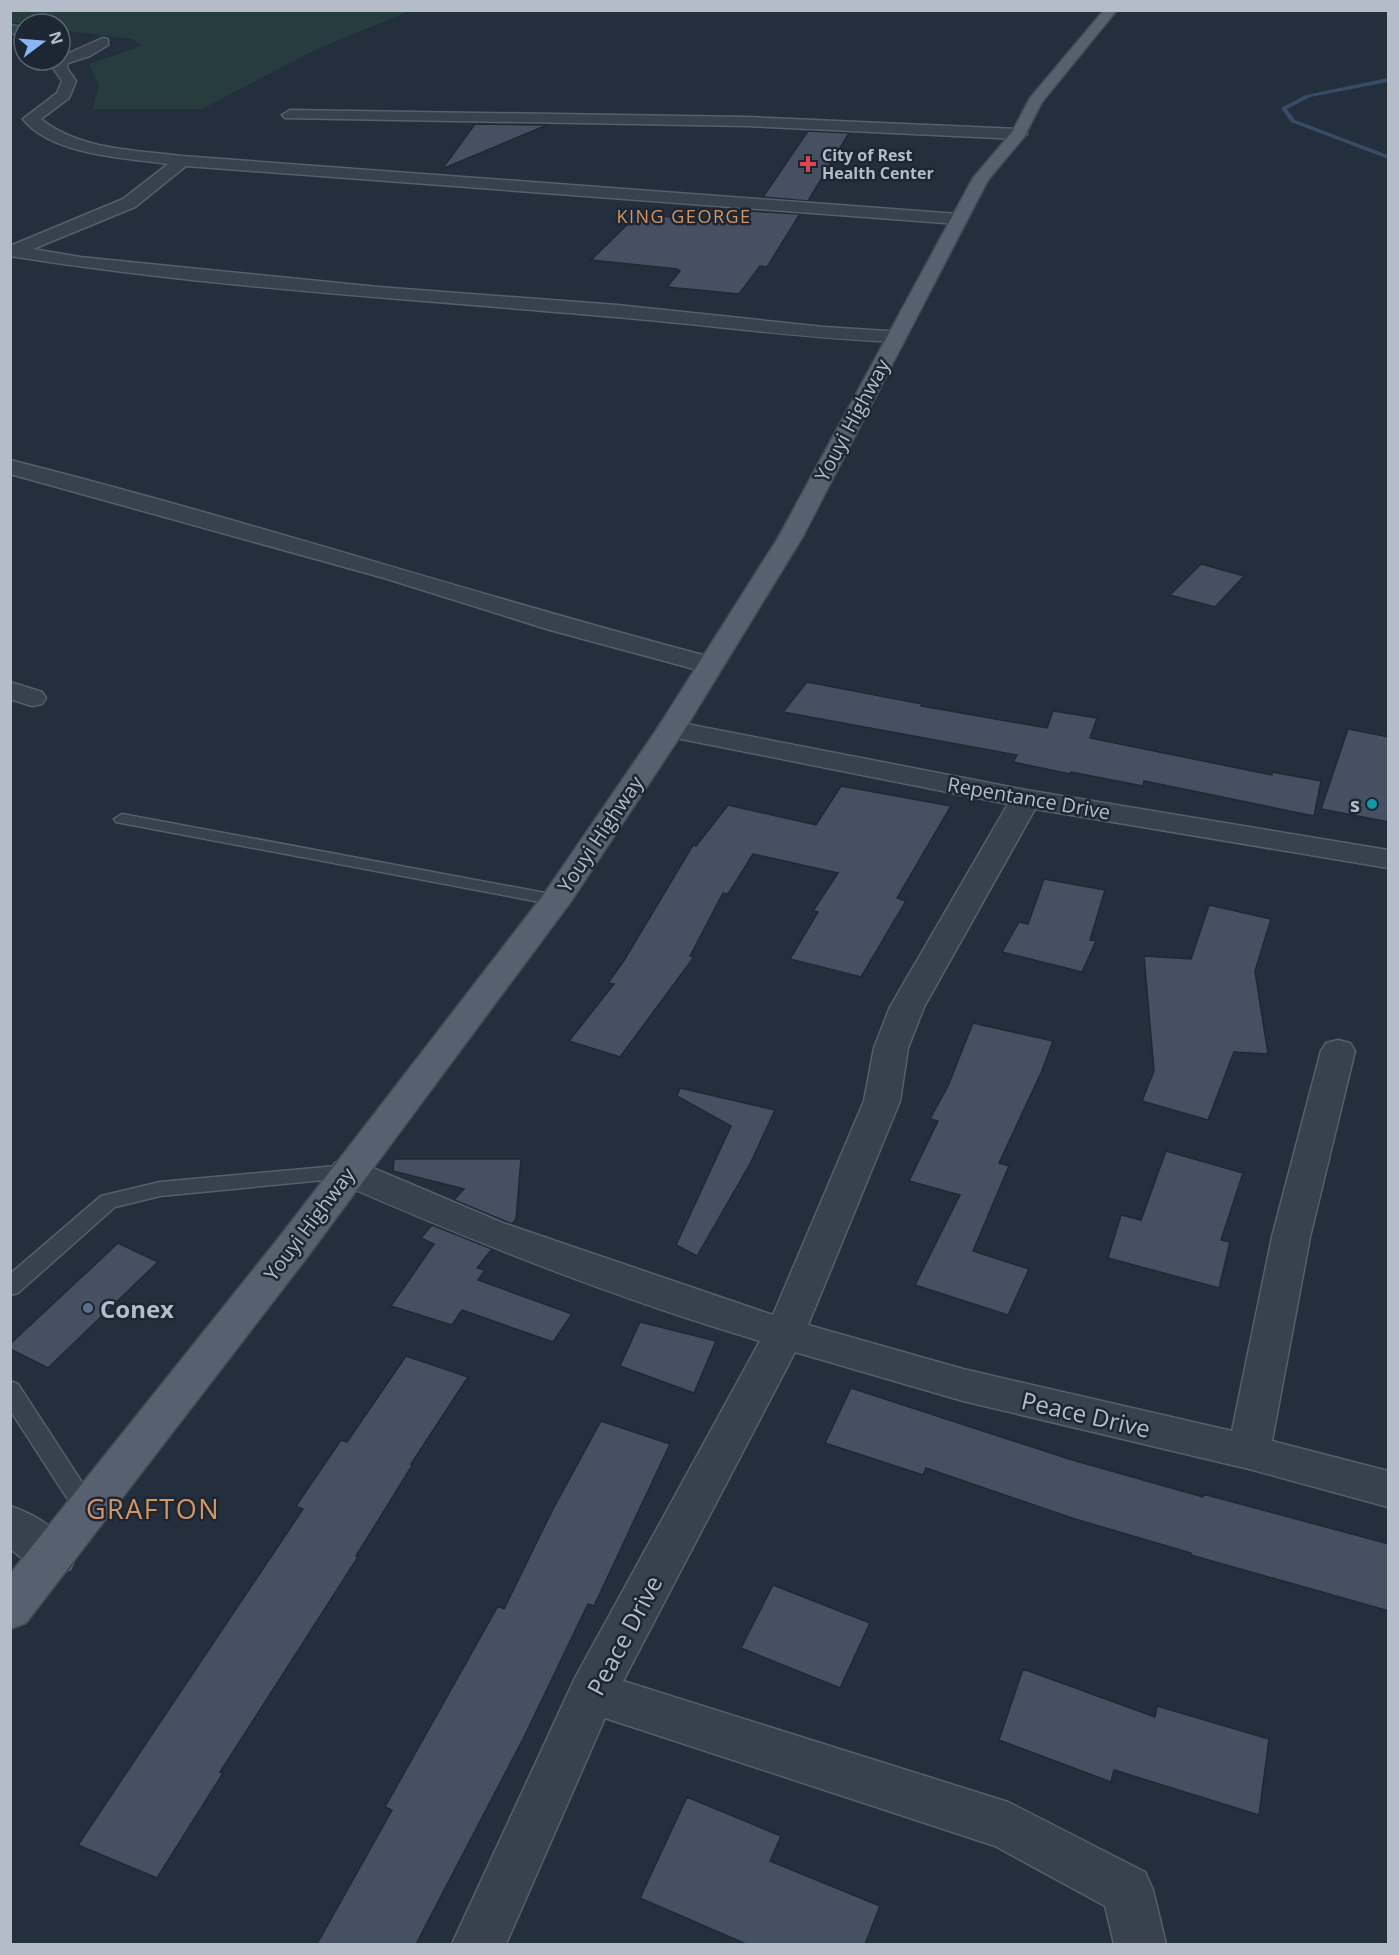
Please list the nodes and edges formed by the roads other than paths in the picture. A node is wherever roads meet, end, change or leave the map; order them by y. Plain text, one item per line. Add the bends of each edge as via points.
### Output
1 (1112, 10) edge
2 (82, 39) dead end
3 (290, 115) dead end
4 (31, 119) junction
5 (10, 123) edge
6 (1019, 134) junction
7 (182, 161) junction
8 (958, 219) junction
9 (12, 251) edge
10 (896, 336) junction
11 (10, 467) edge
12 (709, 665) junction
13 (672, 729) junction
14 (1026, 799) junction
15 (122, 819) dead end
16 (1389, 859) edge
17 (556, 900) junction
18 (1338, 1051) dead end
19 (348, 1172) junction
20 (10, 1287) edge
21 (785, 1333) junction
22 (10, 1390) edge
23 (1249, 1452) junction
24 (1389, 1489) edge
25 (88, 1511) junction
26 (10, 1524) edge
27 (54, 1556) junction
28 (10, 1609) edge
29 (592, 1693) junction
30 (479, 1944) edge
31 (1140, 1944) edge

1 - 6 main road, Youyi Highway via 1035,101
2 - 4 street via 103,42 61,61 60,68 69,81 64,96
3 - 6 street via 616,117 904,126
4 - 5 street
4 - 7 street via 43,132 89,146
6 - 8 main road, Youyi Highway via 981,178
7 - 8 street
7 - 9 street via 129,203
8 - 10 main road, Youyi Highway
9 - 10 street via 80,262 378,293
10 - 12 main road, Youyi Highway via 790,538
11 - 12 street
12 - 13 main road, Youyi Highway
13 - 14 street, Repentance Drive
13 - 17 main road, Youyi Highway
14 - 16 street, Repentance Drive
14 - 21 street via 908,1007 891,1047 882,1101
15 - 17 lane
17 - 19 main road, Youyi Highway
18 - 23 street via 1291,1237
19 - 20 lane via 160,1189 108,1201
19 - 21 street, Peace Drive via 489,1233 725,1316
19 - 25 main road, Youyi Highway
21 - 23 street, Peace Drive via 963,1385
21 - 29 street, Peace Drive
22 - 25 lane
23 - 24 street, Peace Drive
25 - 27 main road, Youyi Highway
26 - 27 street
27 - 28 main road, Youyi Highway
29 - 30 street, Peace Drive
29 - 31 street via 1008,1826 1128,1890

